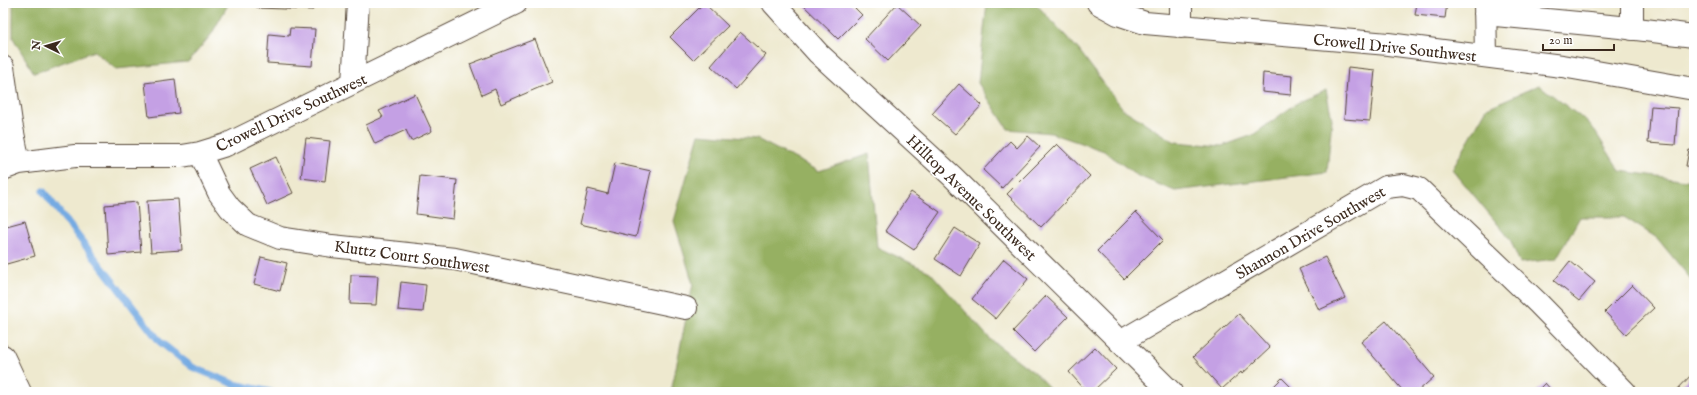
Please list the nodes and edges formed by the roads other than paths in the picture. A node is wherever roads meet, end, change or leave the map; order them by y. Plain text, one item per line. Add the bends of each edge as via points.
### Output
1 (358, 3) edge
2 (516, 3) edge
3 (773, 3) edge
4 (1098, 3) edge
5 (1181, 3) edge
6 (1632, 3) edge
7 (1485, 9) edge
8 (1181, 27) junction
9 (1632, 29) junction
10 (1694, 36) edge
11 (1486, 56) junction
12 (3, 67) edge
13 (353, 83) junction
14 (1694, 89) edge
15 (200, 153) junction
16 (11, 166) edge
17 (686, 308) dead end
18 (1120, 342) junction
19 (3, 356) edge
20 (20, 392) edge
21 (1171, 392) edge
22 (1625, 392) edge

1 - 13 street
2 - 13 street, Crowell Drive Southwest
3 - 18 street, Hilltop Avenue Southwest via 818,53 952,176
4 - 8 street, Crowell Drive Southwest via 1118,14 1145,23
5 - 8 street
6 - 9 street
7 - 9 street
7 - 11 street
8 - 11 street, Crowell Drive Southwest via 1388,44
9 - 10 street
11 - 14 street, Crowell Drive Southwest via 1562,66
12 - 16 street via 10,123
13 - 15 street, Crowell Drive Southwest via 226,145
15 - 16 street, Crowell Drive Southwest via 182,156 75,156
15 - 17 street, Kluttz Court Southwest via 219,193 230,208 248,225 280,238 455,259
18 - 21 street, Hilltop Avenue Southwest
18 - 22 street, Shannon Drive Southwest via 1386,187 1403,185 1419,189 1538,303
19 - 20 street

